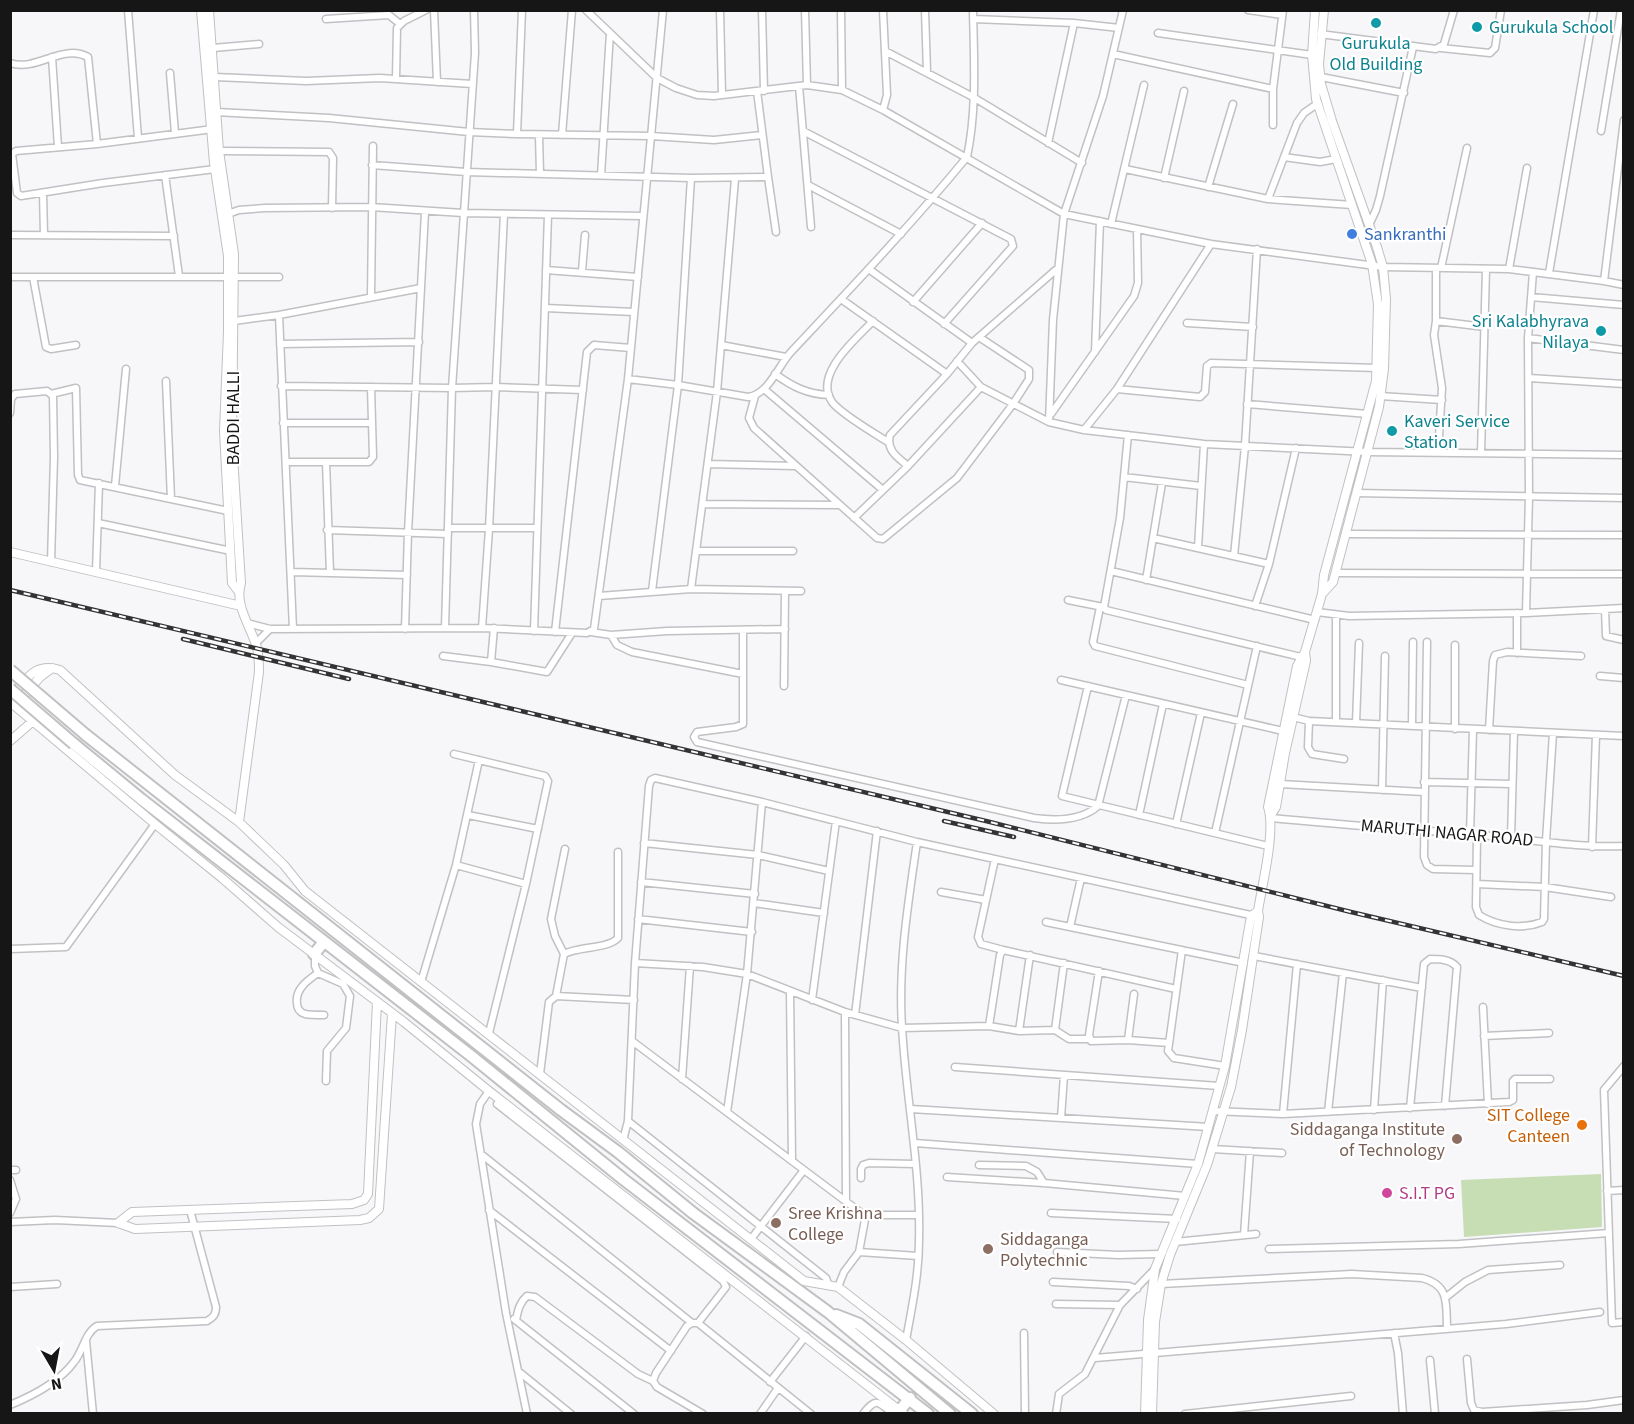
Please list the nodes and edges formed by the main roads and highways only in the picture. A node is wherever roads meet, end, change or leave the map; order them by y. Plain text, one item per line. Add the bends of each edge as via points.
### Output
1 (10, 670) edge
2 (10, 689) edge
3 (324, 942) junction
4 (314, 955) road end
5 (602, 1162) junction
6 (594, 1172) road end
7 (828, 1312) junction
8 (910, 1398) junction
9 (899, 1412) edge
10 (928, 1413) edge
11 (950, 1413) edge
12 (972, 1413) edge

1 - 7 highway, bridge via 86,735 561,1110
2 - 3 highway, bridge via 141,799
3 - 4 highway
3 - 5 highway
5 - 6 highway
5 - 8 highway
7 - 11 highway
7 - 12 highway via 860,1324
8 - 9 highway
8 - 10 highway

